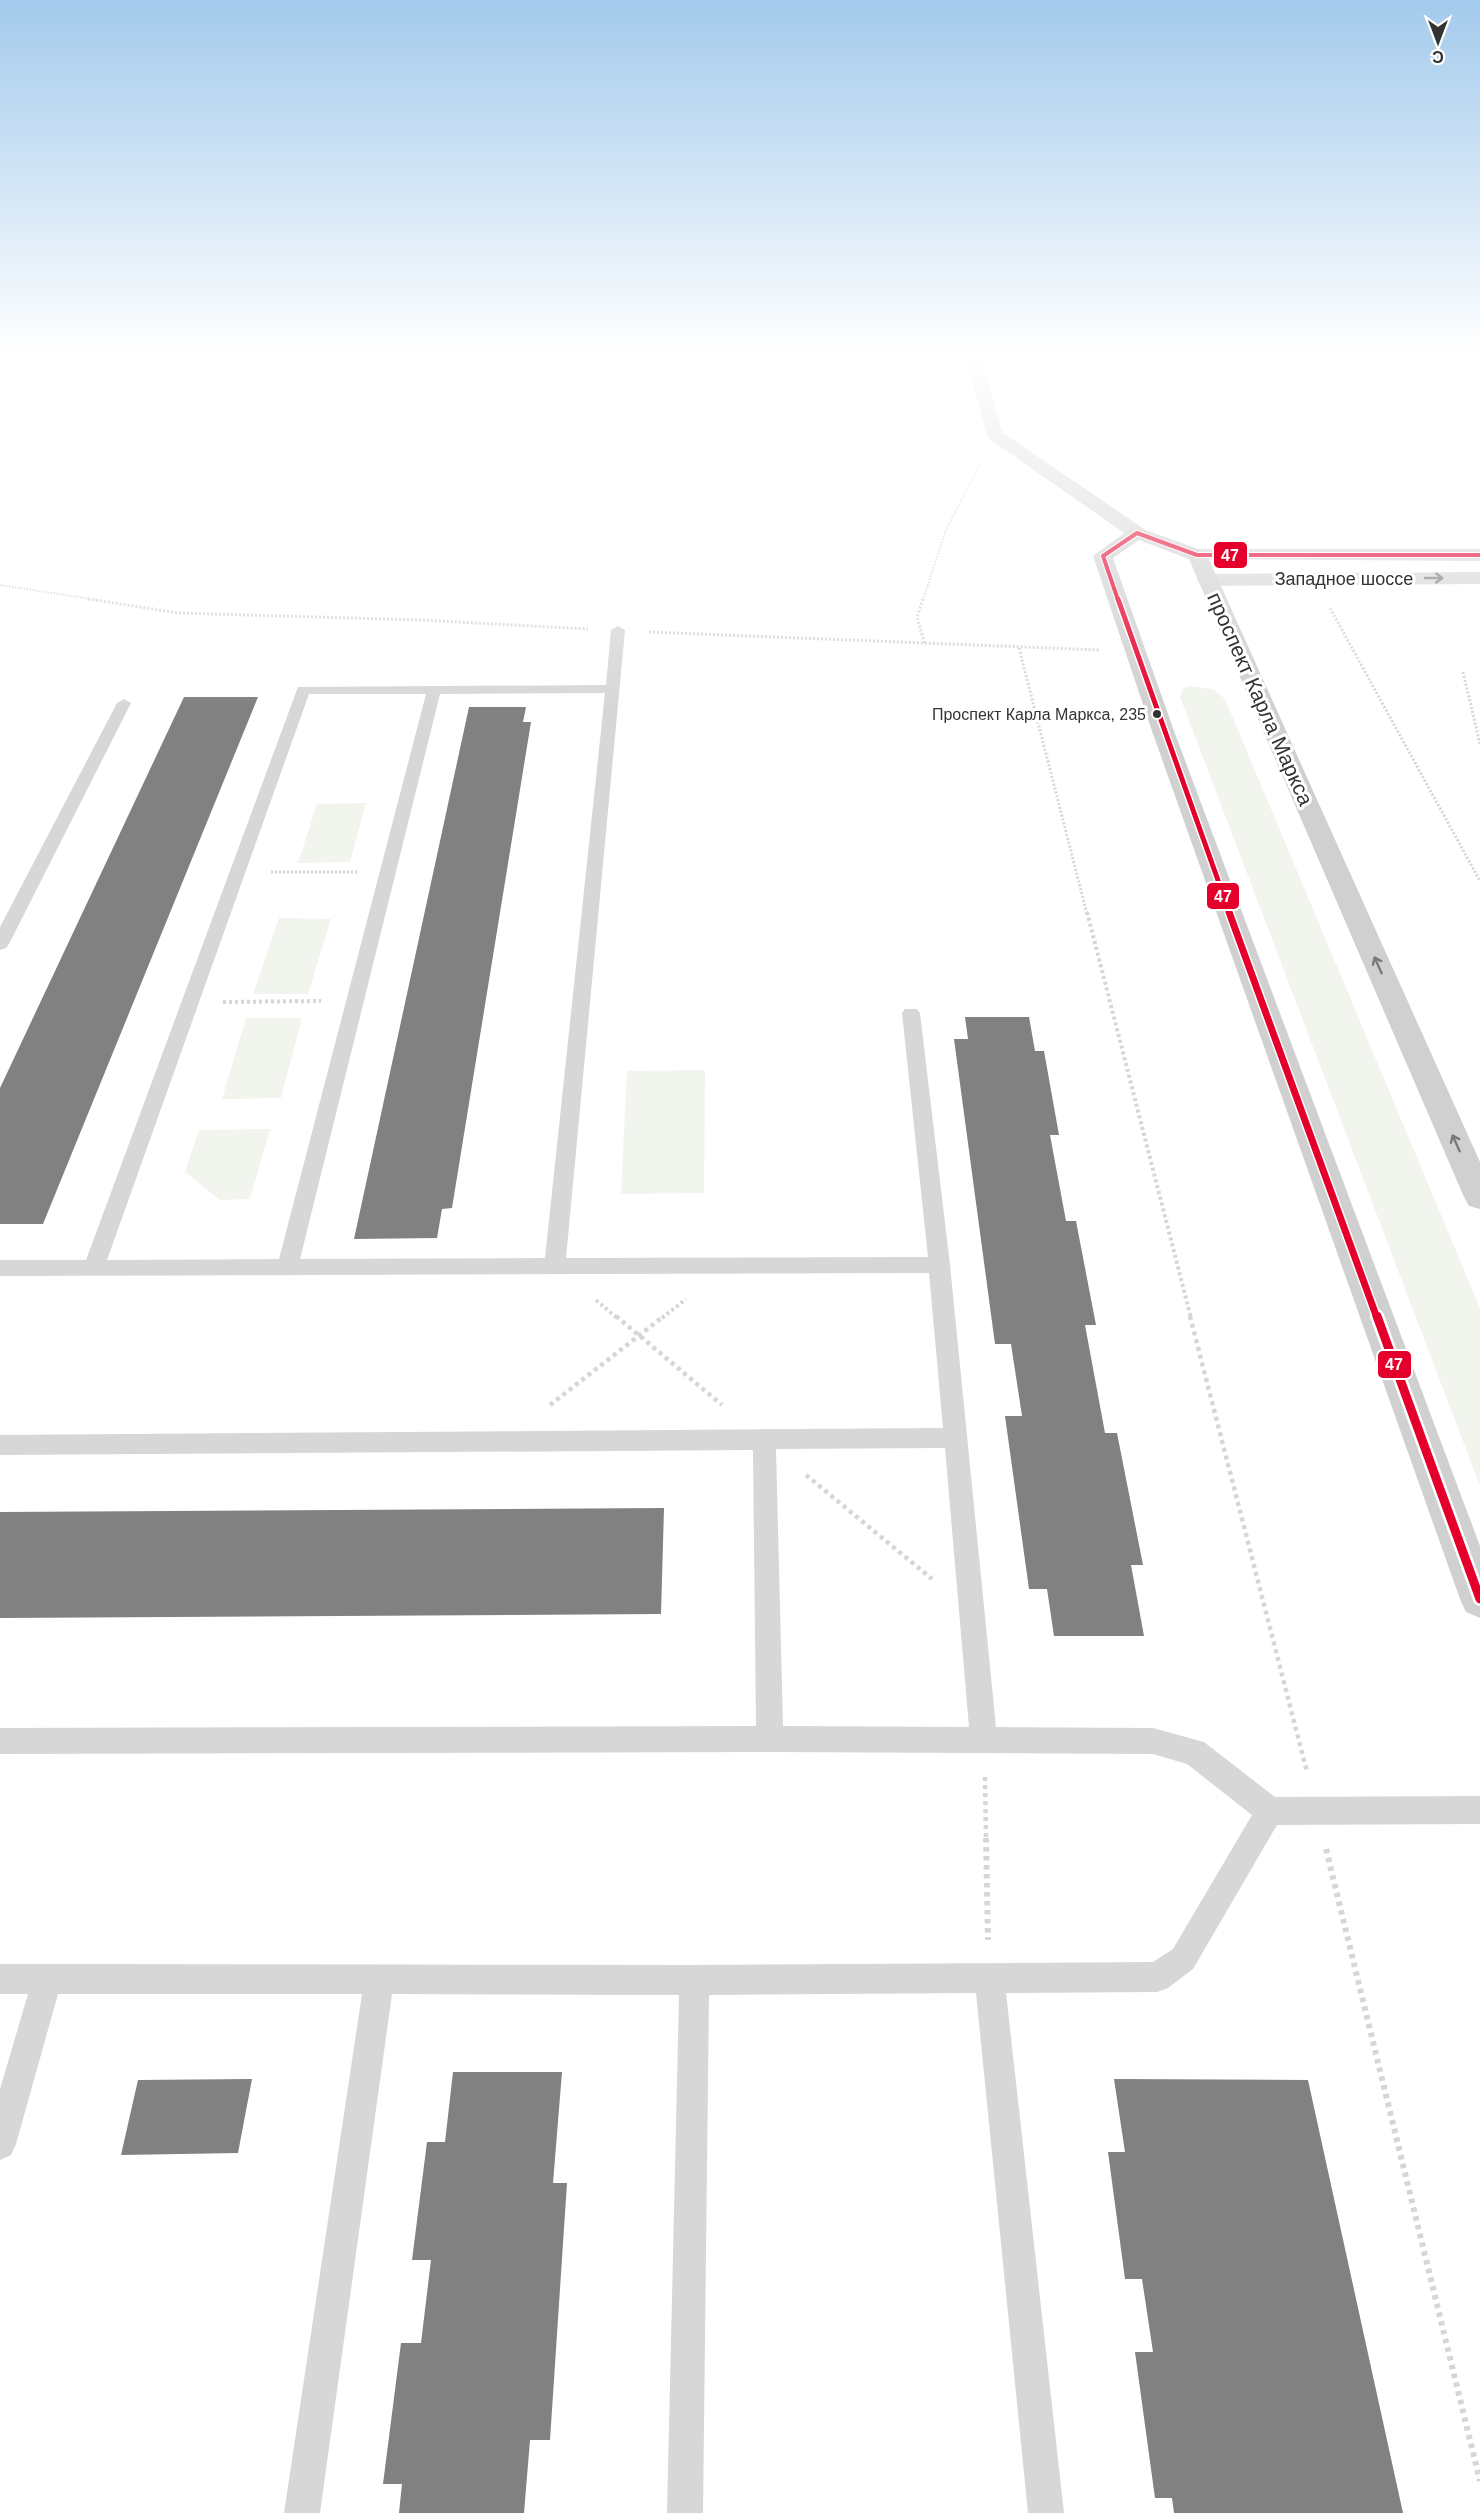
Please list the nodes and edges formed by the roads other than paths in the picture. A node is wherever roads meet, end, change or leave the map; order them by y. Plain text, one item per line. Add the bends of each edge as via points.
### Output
1 (1052, 474) edge
2 (1137, 533) junction
3 (1197, 555) junction
4 (1480, 555) edge
5 (1480, 578) edge
6 (1208, 580) junction
7 (618, 630) road end
8 (612, 689) junction
9 (434, 690) junction
10 (124, 703) dead end
11 (0, 944) edge
12 (911, 1013) dead end
13 (1480, 1197) edge
14 (939, 1265) junction
15 (555, 1266) junction
16 (287, 1267) junction
17 (0, 1268) edge
18 (93, 1268) junction
19 (955, 1438) junction
20 (764, 1440) junction
21 (0, 1444) edge
22 (1480, 1599) edge
23 (770, 1739) junction
24 (984, 1739) junction
25 (0, 1741) edge
26 (1480, 1810) edge
27 (1270, 1811) junction
28 (989, 1977) junction
29 (0, 1979) edge
30 (47, 1979) junction
31 (378, 1979) junction
32 (694, 1980) junction
33 (0, 2144) edge
34 (302, 2513) edge
35 (685, 2513) edge
36 (1046, 2513) edge

1 - 2 street
2 - 3 street
2 - 22 street via 1103,555
3 - 4 street, Западное шоссе
3 - 6 street, проспект Карла Маркса
6 -> 5 street, Западное шоссе
13 -> 6 street, проспект Карла Маркса
7 - 8 lane
8 - 9 lane
8 - 15 lane
9 - 16 lane
9 - 18 lane via 303,690
10 - 11 lane
12 - 14 lane
14 - 15 lane
14 - 19 lane
15 - 16 lane
16 - 18 lane
17 - 18 lane
19 - 20 lane
19 - 24 lane
20 - 21 lane
20 - 23 lane
23 - 24 lane
23 - 25 lane
24 - 27 lane via 1153,1741 1194,1752
26 - 27 lane
27 - 28 lane via 1183,1959 1157,1977
28 - 32 lane
28 - 36 lane
29 - 30 lane
30 - 31 lane
30 - 33 lane
31 - 32 lane
31 - 34 lane
32 - 35 lane

